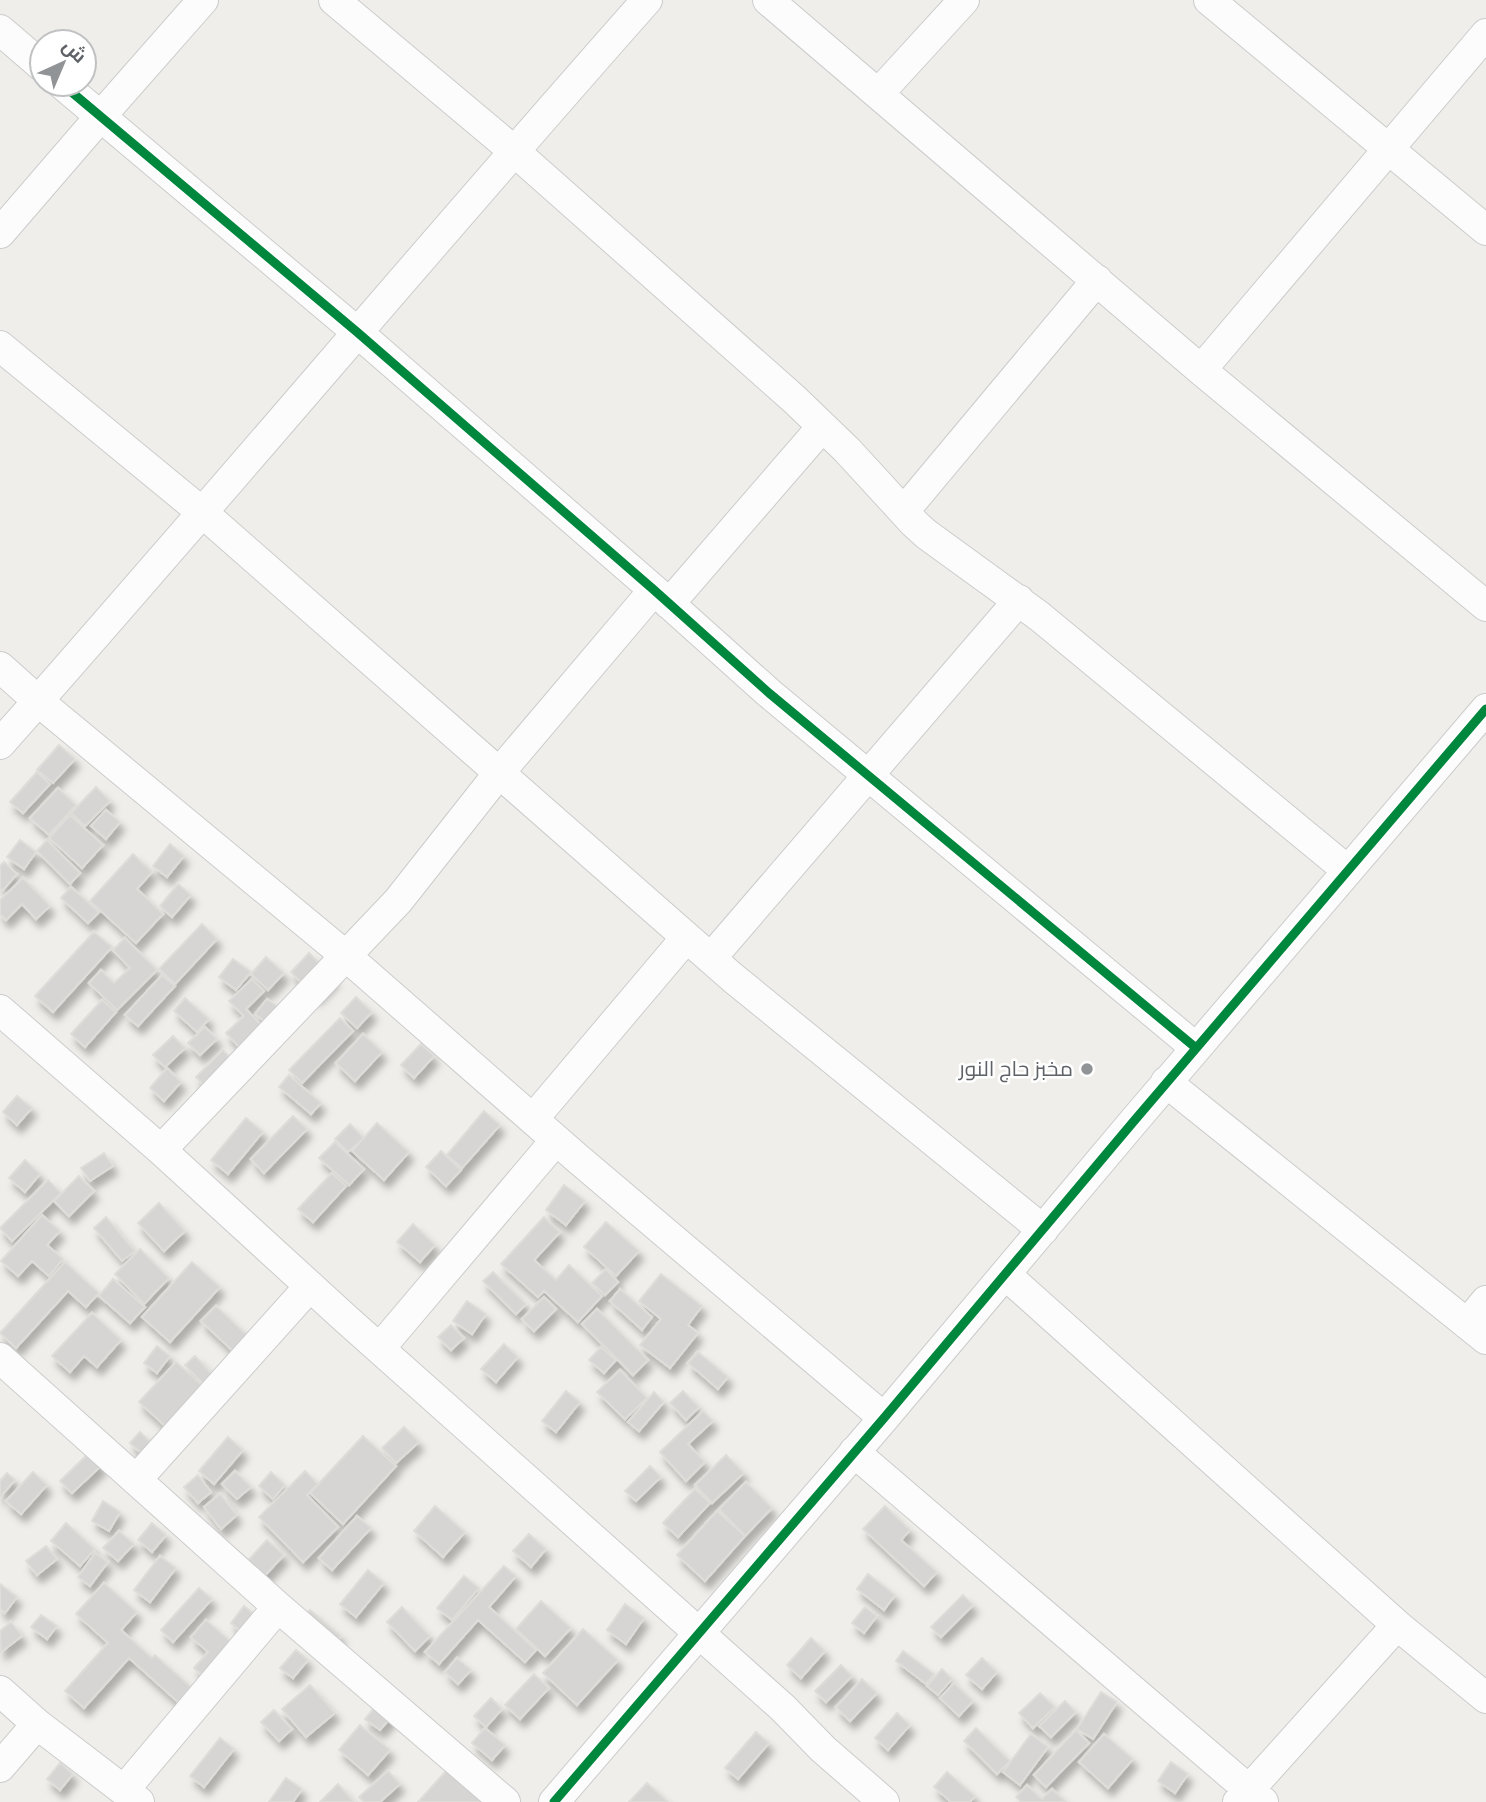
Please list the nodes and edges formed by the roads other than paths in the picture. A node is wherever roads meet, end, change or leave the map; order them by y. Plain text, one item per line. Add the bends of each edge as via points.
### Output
1 (203, 0) edge
2 (334, 0) edge
3 (647, 0) edge
4 (768, 0) edge
5 (964, 0) edge
6 (1209, 0) edge
7 (0, 30) edge
8 (1486, 34) edge
9 (28, 54) edge
10 (878, 94) junction
11 (78, 98) edge
12 (100, 117) junction
13 (1390, 149) junction
14 (514, 151) junction
15 (1486, 230) edge
16 (0, 233) edge
17 (1097, 280) junction
18 (357, 332) junction
19 (0, 346) edge
20 (1201, 370) junction
21 (822, 427) junction
22 (904, 512) junction
23 (203, 513) junction
24 (661, 597) junction
25 (1019, 600) junction
26 (1486, 606) edge
27 (0, 667) edge
28 (38, 701) junction
29 (1486, 709) edge
30 (0, 744) edge
31 (499, 773) junction
32 (867, 776) junction
33 (1347, 870) junction
34 (686, 938) junction
35 (346, 956) junction
36 (711, 958) junction
37 (0, 1010) edge
38 (1196, 1048) junction
39 (1166, 1082) junction
40 (533, 1119) junction
41 (556, 1140) junction
42 (162, 1150) junction
43 (1043, 1230) junction
44 (1006, 1275) junction
45 (310, 1286) junction
46 (1486, 1301) edge
47 (1476, 1331) edge
48 (380, 1348) junction
49 (0, 1358) edge
50 (884, 1418) junction
51 (854, 1452) junction
52 (136, 1480) junction
53 (278, 1607) junction
54 (1396, 1625) junction
55 (699, 1633) junction
56 (0, 1691) edge
57 (1486, 1698) edge
58 (37, 1724) junction
59 (0, 1767) edge
60 (132, 1796) edge
61 (1250, 1798) edge
62 (505, 1802) edge
63 (554, 1802) edge
64 (884, 1802) edge

1 - 12 street
2 - 14 street
3 - 14 street
4 - 10 street
5 - 10 street
6 - 13 street
7 - 9 street
8 - 13 street
10 - 17 street
11 - 12 street
12 - 16 street
12 - 18 street
13 - 15 street
13 - 20 street
14 - 18 street
14 - 21 street
17 - 20 street
17 - 22 street
18 - 23 street
18 - 24 street
19 - 23 street
20 - 26 street
21 - 22 street
21 - 24 street
22 - 25 street via 926,534
23 - 28 street
23 - 31 street
24 - 31 street
24 - 32 street
25 - 32 street
25 - 33 street
27 - 28 street
28 - 30 street
28 - 35 street
29 - 33 street
31 - 34 street
31 - 35 street via 398,901
32 - 36 street
32 - 38 street
33 - 38 street
34 - 36 street
34 - 40 street
35 - 40 street
35 - 42 street
36 - 43 street
37 - 42 street
38 - 39 street
39 - 43 street
39 - 47 street
40 - 41 street
41 - 48 street
41 - 50 street
42 - 45 street
43 - 44 street
44 - 50 street
44 - 54 street
45 - 48 street
45 - 52 street
46 - 47 street
48 - 55 street
49 - 52 street
50 - 51 street
51 - 55 street
51 - 61 street
52 - 53 street
53 - 60 street
53 - 62 street
54 - 57 street
54 - 61 street
55 - 63 street
55 - 64 street
56 - 58 street
58 - 59 street
58 - 60 street

